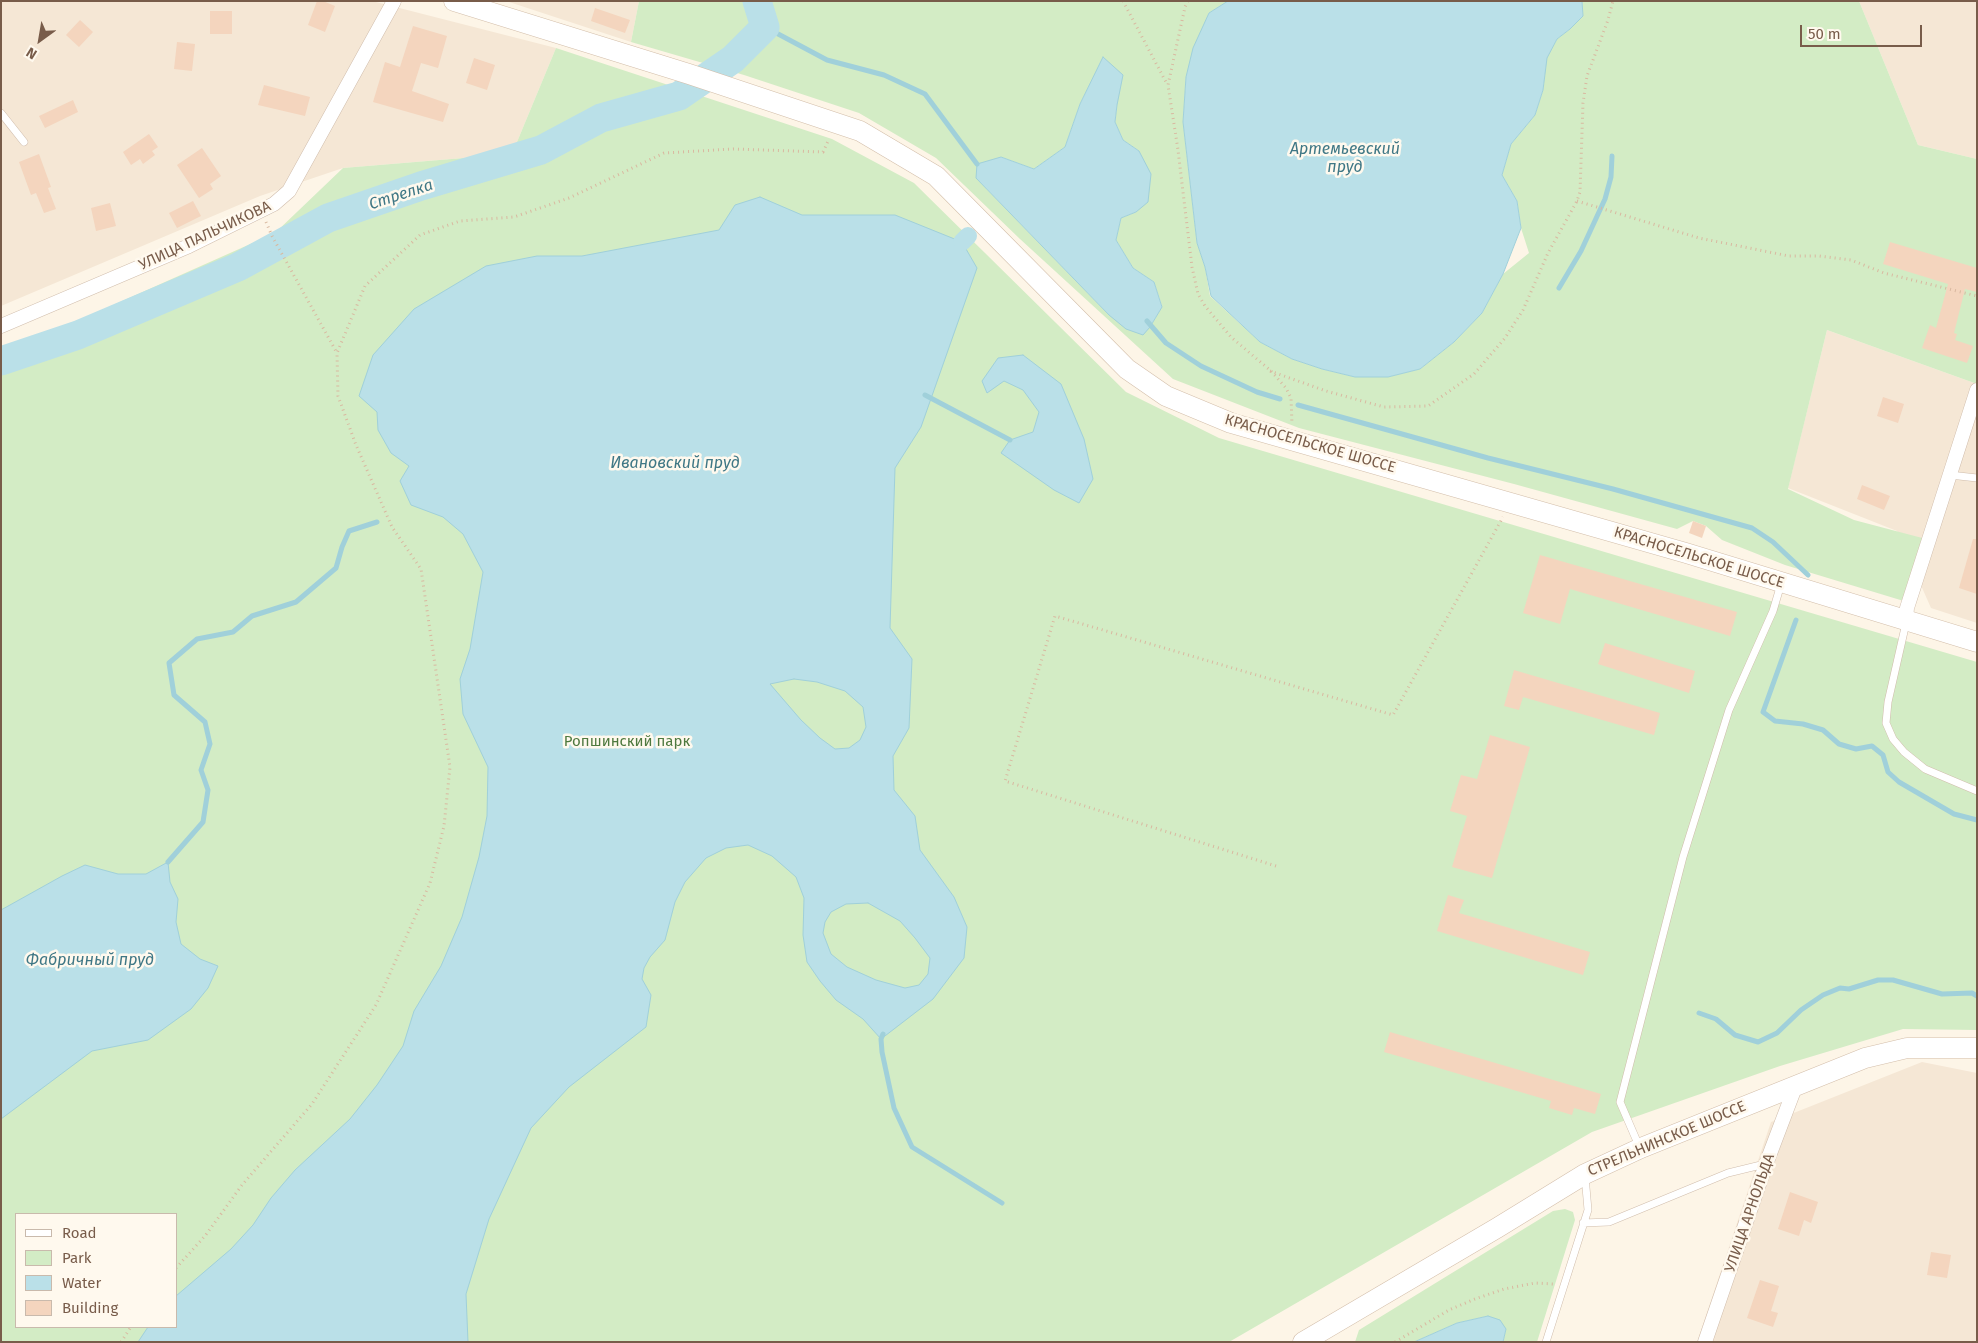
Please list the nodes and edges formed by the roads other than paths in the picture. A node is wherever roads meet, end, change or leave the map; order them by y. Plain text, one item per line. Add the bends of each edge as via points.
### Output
1 (394, 1) edge
2 (454, 1) edge
3 (1, 113) edge
4 (24, 142) dead end
5 (1, 326) edge
6 (1977, 390) edge
7 (1950, 475) junction
8 (1977, 478) edge
9 (1781, 583) junction
10 (1906, 620) junction
11 (1977, 642) edge
12 (1977, 791) edge
13 (1977, 1048) edge
14 (1796, 1084) junction
15 (1641, 1148) junction
16 (1766, 1164) junction
17 (1585, 1174) junction
18 (1584, 1223) junction
19 (1303, 1342) edge
20 (1546, 1342) edge
21 (1705, 1342) edge

1 - 5 street, УЛИЦА ПАЛЬЧИКОВА via 302,170 289,191 274,204 188,246
2 - 9 main road, КРАСНОСЕЛЬСКОЕ ШОССЕ via 860,131 936,176 1127,370 1166,396 1230,423
3 - 4 lane
6 - 7 street
7 - 8 lane
7 - 10 street via 1907,608
9 - 10 main road, КРАСНОСЕЛЬСКОЕ ШОССЕ
9 - 15 lane via 1773,611 1729,710 1683,857 1620,1102
10 - 11 main road, КРАСНОСЕЛЬСКОЕ ШОССЕ
10 - 12 lane via 1886,723 1904,752 1925,769
13 - 14 main road, СТРЕЛЬНИНСКОЕ ШОССЕ via 1908,1048 1865,1058
14 - 15 main road, СТРЕЛЬНИНСКОЕ ШОССЕ
14 - 16 street, УЛИЦА АРНОЛЬДА
15 - 17 main road, СТРЕЛЬНИНСКОЕ ШОССЕ
16 - 18 lane via 1728,1173 1608,1222
16 - 21 street, УЛИЦА АРНОЛЬДА
17 - 18 lane via 1588,1210
17 - 19 main road, СТРЕЛЬНИНСКОЕ ШОССЕ
18 - 20 lane

